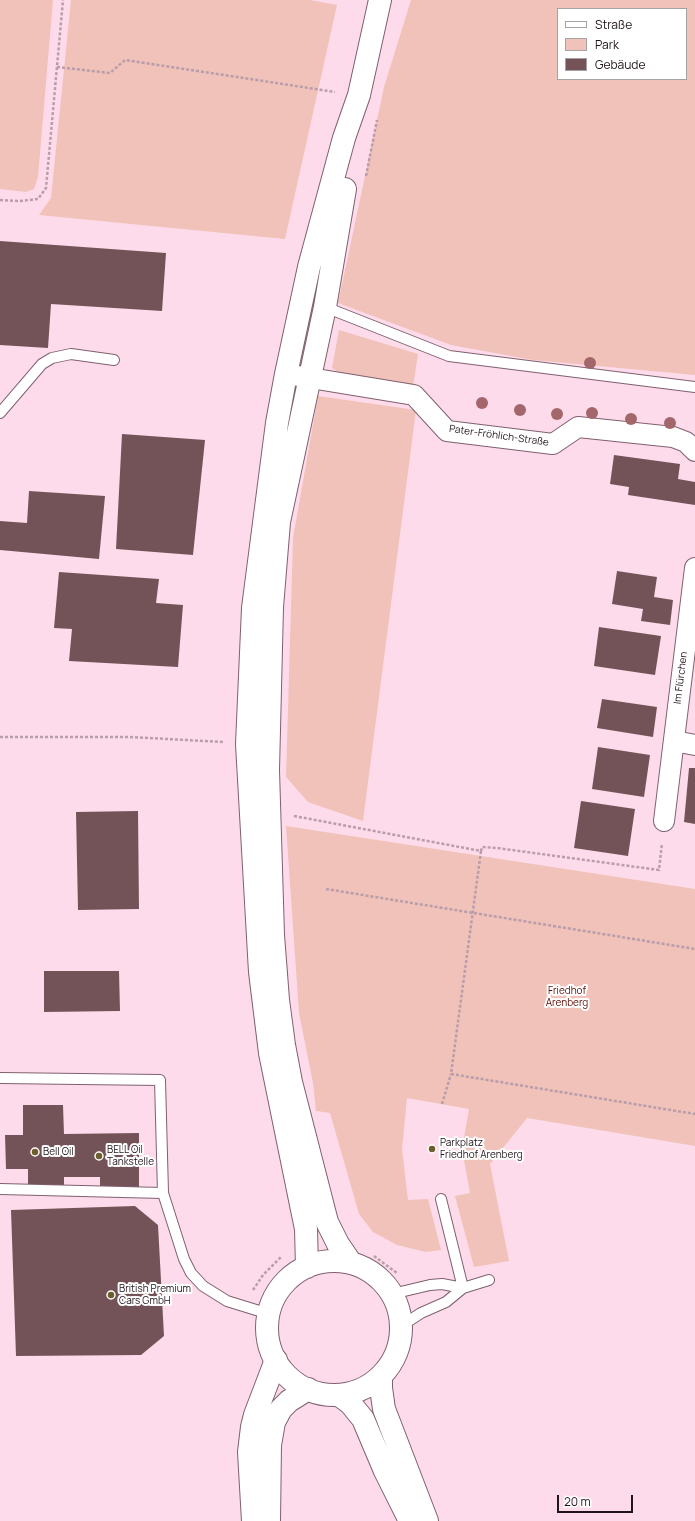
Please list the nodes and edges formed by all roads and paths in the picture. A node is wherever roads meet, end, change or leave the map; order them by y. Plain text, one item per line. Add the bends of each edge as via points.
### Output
1 (63, 0) edge
2 (380, 0) edge
3 (57, 67) junction
4 (359, 95) junction
5 (378, 118) dead end
6 (365, 180) dead end
7 (0, 200) edge
8 (325, 307) junction
9 (114, 360) dead end
10 (286, 374) junction
11 (310, 378) junction
12 (695, 387) edge
13 (0, 413) edge
14 (695, 451) edge
15 (695, 568) edge
16 (0, 737) edge
17 (674, 742) junction
18 (247, 744) junction
19 (695, 745) edge
20 (268, 812) junction
21 (664, 821) joint
22 (481, 851) junction
23 (326, 889) dead end
24 (473, 912) junction
25 (695, 949) edge
26 (451, 1074) junction
27 (0, 1078) edge
28 (442, 1104) dead end
29 (695, 1114) edge
30 (0, 1189) edge
31 (164, 1193) junction
32 (441, 1199) dead end
33 (371, 1254) dead end
34 (351, 1263) junction
35 (307, 1267) junction
36 (489, 1280) dead end
37 (422, 1287) junction
38 (463, 1288) junction
39 (392, 1294) junction
40 (269, 1314) junction
41 (401, 1326) junction
42 (276, 1360) junction
43 (381, 1376) junction
44 (308, 1389) junction
45 (339, 1395) junction
46 (253, 1521) edge
47 (269, 1521) edge
48 (410, 1521) edge
49 (427, 1521) edge

1 - 3 path
2 - 4 main road
3 - 4 path via 110,73 125,60
3 - 7 path via 46,188 38,199
4 - 8 main road via 354,145
4 - 10 main road via 344,138 309,267
5 - 6 path
8 - 11 main road
8 - 12 lane via 449,356
9 - 13 lane via 71,354 52,358 42,364
10 - 11 street, Pater-Fröhlich-Straße
10 - 18 main road via 277,423 253,608
11 - 14 street, Pater-Fröhlich-Straße via 414,395 447,431 552,444 578,427 673,437 686,442
11 - 20 main road via 291,458 276,547 270,655
15 - 17 street, Im Flürchen
16 - 18 path via 130,737
17 - 19 street
17 - 21 street, Im Flürchen
18 - 35 main road via 250,824 264,1015 278,1098 306,1229
20 - 22 path
20 - 34 main road via 278,1000 285,1052 327,1222
21 - 22 path via 659,870 497,848 482,847
22 - 24 path
23 - 24 path
24 - 25 path
24 - 26 path
26 - 28 path
26 - 29 path
27 - 31 lane via 160,1080
30 - 31 lane
31 - 40 lane via 184,1259 195,1277 203,1286 227,1301
32 - 38 lane
33 - 37 path
34 - 35 main road via 321,1262
34 - 39 main road via 375,1274
35 - 40 main road via 282,1286
36 - 38 lane
37 - 38 lane via 442,1284
37 - 39 lane
38 - 41 lane via 446,1302 417,1315
39 - 41 main road via 397,1304
40 - 42 main road via 270,1345
41 - 43 main road via 397,1353
42 - 44 main road via 295,1382
42 - 46 main road via 252,1427 249,1452
43 - 45 main road via 362,1389
43 - 49 main road via 384,1408
44 - 45 main road via 318,1393
44 - 47 main road via 289,1400 281,1408 274,1422 270,1445
45 - 48 main road via 350,1403 363,1420

